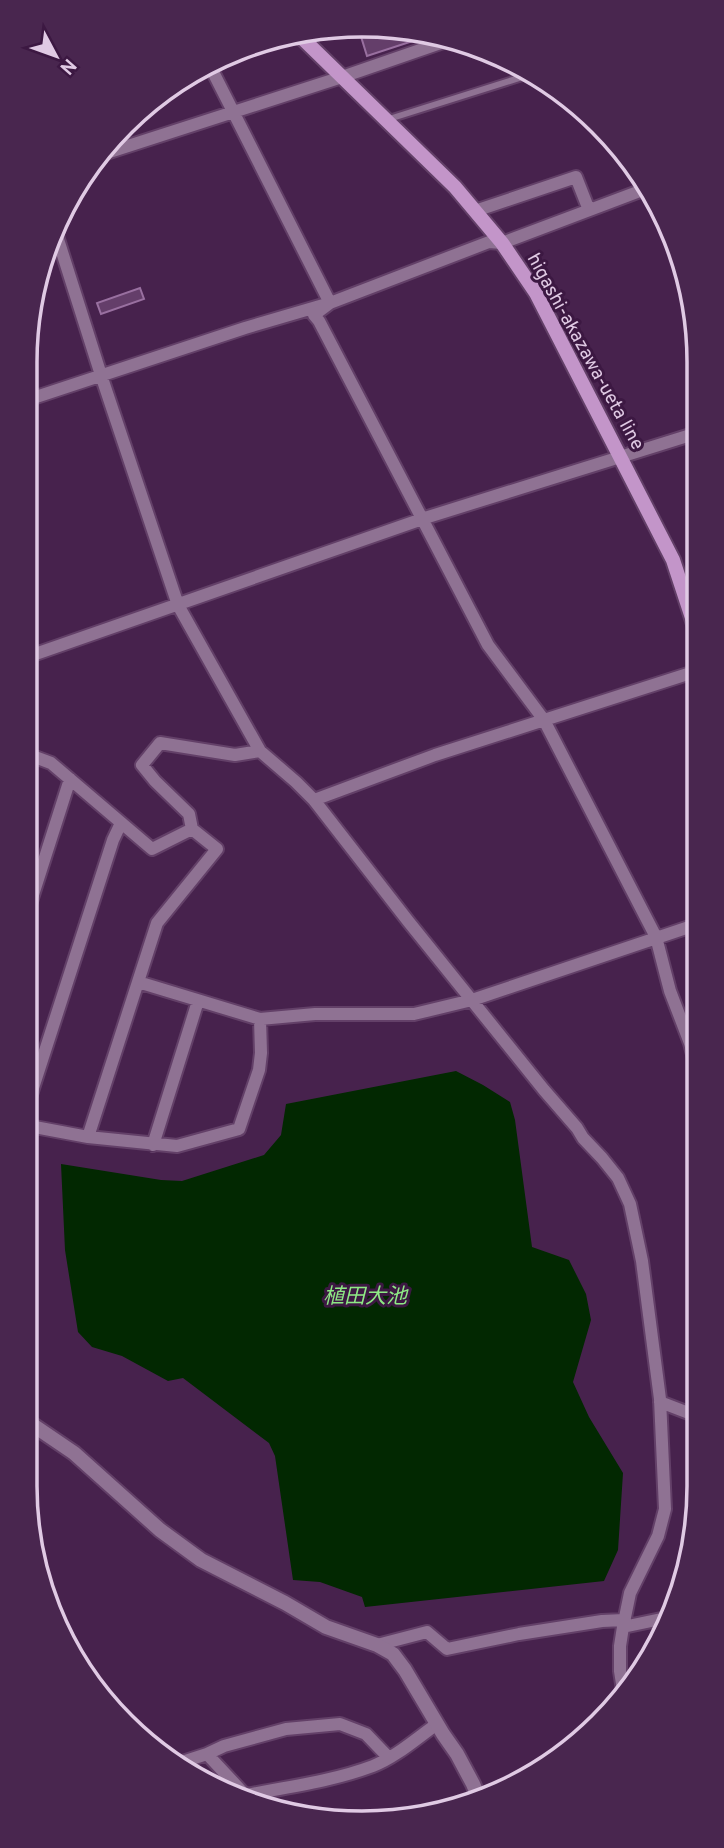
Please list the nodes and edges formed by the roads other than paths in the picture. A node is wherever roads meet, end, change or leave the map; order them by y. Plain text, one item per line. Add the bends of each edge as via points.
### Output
1 (306, 42) edge
2 (432, 45) edge
3 (213, 72) edge
4 (342, 77) junction
5 (520, 78) edge
6 (234, 112) junction
7 (386, 120) junction
8 (115, 150) edge
9 (639, 191) edge
10 (589, 210) junction
11 (475, 211) junction
12 (60, 243) edge
13 (502, 243) junction
14 (330, 303) junction
15 (101, 375) junction
16 (37, 397) edge
17 (687, 436) edge
18 (621, 458) junction
19 (423, 519) junction
20 (687, 603) edge
21 (178, 606) junction
22 (37, 655) edge
23 (687, 674) edge
24 (544, 720) junction
25 (260, 751) junction
26 (37, 757) edge
27 (70, 779) junction
28 (314, 800) junction
29 (121, 823) junction
30 (192, 829) junction
31 (37, 882) edge
32 (687, 927) edge
33 (656, 937) junction
34 (138, 982) junction
35 (472, 1000) junction
36 (198, 1001) junction
37 (260, 1019) junction
38 (687, 1035) edge
39 (37, 1076) edge
40 (37, 1127) edge
41 (88, 1137) junction
42 (153, 1145) junction
43 (660, 1402) junction
44 (687, 1412) edge
45 (37, 1428) edge
46 (658, 1619) edge
47 (624, 1623) junction
48 (377, 1646) junction
49 (622, 1682) edge
50 (437, 1724) junction
51 (207, 1754) junction
52 (389, 1758) junction
53 (187, 1760) edge
54 (237, 1786) edge
55 (475, 1791) edge
56 (257, 1794) edge

1 - 4 main road, higashi-akazawa-ueta line
2 - 4 street
3 - 6 street
4 - 6 street
4 - 7 main road, higashi-akazawa-ueta line
5 - 7 lane
6 - 8 street
6 - 14 street
7 - 11 main road, higashi-akazawa-ueta line
9 - 10 street
10 - 11 street via 576,177
10 - 13 street
11 - 13 main road, higashi-akazawa-ueta line
12 - 15 street
13 - 14 street via 489,242
13 - 18 main road, higashi-akazawa-ueta line via 536,293
14 - 15 street
14 - 19 street via 314,314
15 - 16 street
15 - 21 street
17 - 18 street
18 - 19 street
18 - 20 main road, higashi-akazawa-ueta line via 673,560
19 - 21 street
19 - 24 street via 488,645
21 - 22 street
21 - 25 street
23 - 24 street
24 - 28 street
24 - 33 street
25 - 28 street
25 - 30 street via 235,755 160,743 142,765 189,814
26 - 27 street via 51,762
27 - 29 street
27 - 31 street
28 - 35 street
29 - 30 street via 152,849
29 - 39 street
30 - 34 street via 217,849 156,923
32 - 33 street
33 - 35 street
33 - 38 street
34 - 36 street
34 - 41 street
35 - 37 street via 414,1014
35 - 43 street via 618,1178 630,1203
36 - 37 street
36 - 42 street
37 - 42 street via 258,1070 239,1129 177,1146
40 - 41 street
41 - 42 street
43 - 44 street
43 - 47 street via 664,1509 658,1536 630,1593
45 - 48 street via 74,1453 201,1560 326,1627
46 - 47 street
47 - 48 street via 602,1621 447,1649 427,1632
47 - 49 street
48 - 50 street via 393,1654
50 - 52 street
50 - 55 street
51 - 52 street via 286,1729 340,1724 366,1734
51 - 53 street
51 - 54 street
52 - 56 street via 331,1778

